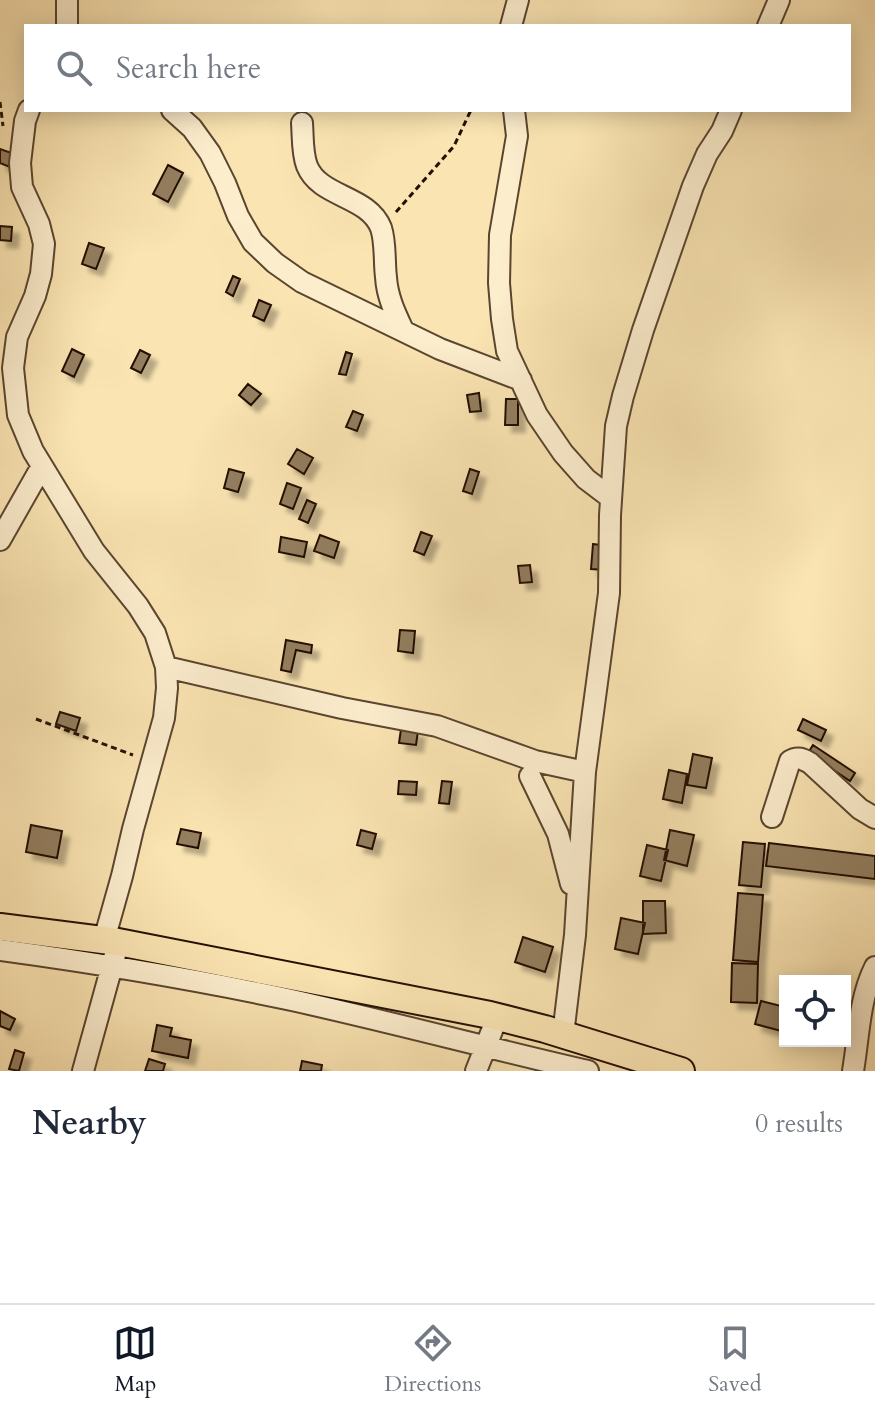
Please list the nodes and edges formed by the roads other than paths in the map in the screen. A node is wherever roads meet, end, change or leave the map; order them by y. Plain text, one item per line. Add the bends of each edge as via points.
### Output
1 (67, 0) edge
2 (518, 0) edge
3 (779, 0) edge
4 (67, 24) edge
5 (512, 24) edge
6 (769, 24) edge
7 (28, 112) edge
8 (174, 112) edge
9 (514, 112) edge
10 (730, 112) edge
11 (302, 123) dead end
12 (403, 330) junction
13 (521, 380) junction
14 (9, 416) edge
15 (42, 466) junction
16 (611, 498) junction
17 (0, 540) edge
18 (166, 667) junction
19 (585, 772) junction
20 (530, 776) dead end
21 (772, 817) dead end
22 (875, 818) edge
23 (577, 905) junction
24 (0, 927) edge
25 (111, 949) junction
26 (0, 950) edge
27 (875, 967) edge
28 (497, 1018) junction
29 (563, 1035) junction
30 (485, 1048) junction
31 (83, 1071) edge
32 (476, 1071) edge
33 (588, 1071) edge
34 (681, 1071) edge
35 (853, 1071) edge

1 - 4 street
2 - 5 street
3 - 6 street
7 - 14 street via 22,187 44,244 35,296 17,337
8 - 12 street via 210,153 253,242 275,263 302,282
9 - 13 street via 517,136 500,235 499,283 507,351
10 - 16 street via 693,186 643,330 616,426
11 - 12 street via 311,173 361,205 381,228 386,281
12 - 13 street
13 - 16 street via 563,453
14 - 15 street
15 - 17 street
15 - 18 street via 94,551 155,633
16 - 19 street via 609,593
18 - 19 street via 437,726 535,761
18 - 25 street via 164,718
19 - 23 street
20 - 23 street via 558,834
21 - 22 street via 790,761 801,758
23 - 29 street
24 - 25 main road
25 - 26 street
25 - 28 main road
25 - 30 street via 180,977
25 - 31 street
27 - 35 street via 863,1004
28 - 29 main road
28 - 30 street
29 - 34 main road
30 - 32 street
30 - 33 street

